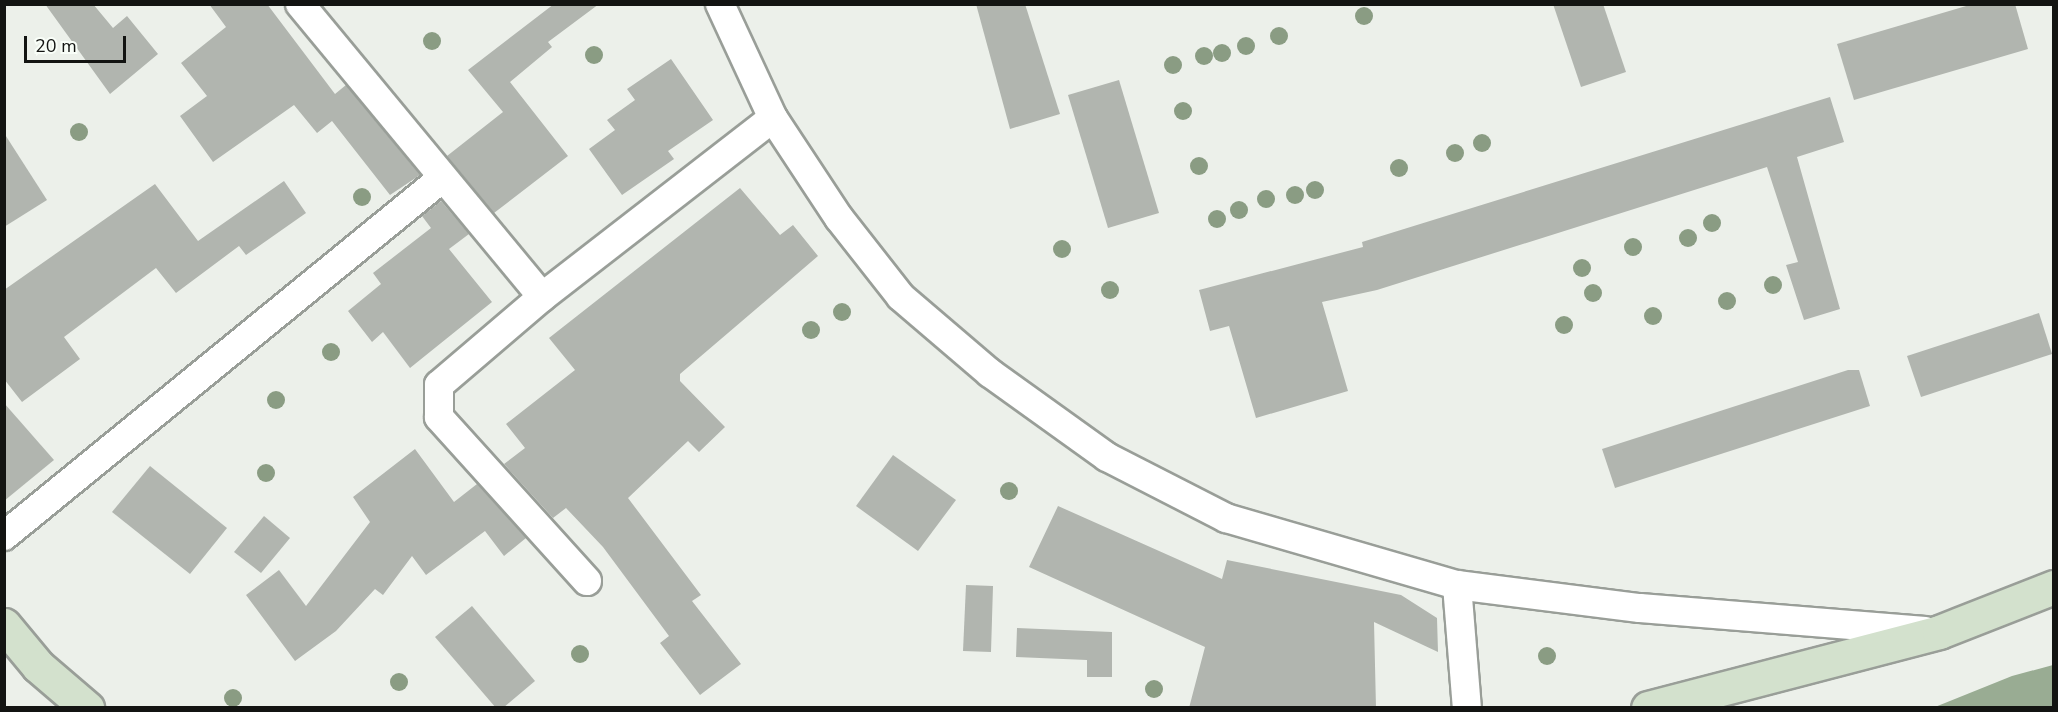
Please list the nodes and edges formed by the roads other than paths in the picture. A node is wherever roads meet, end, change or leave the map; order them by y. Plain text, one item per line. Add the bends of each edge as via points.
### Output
1 (300, 4) edge
2 (720, 4) edge
3 (772, 118) junction
4 (440, 180) junction
5 (542, 297) junction
6 (4, 536) edge
7 (587, 581) dead end
8 (1457, 585) junction
9 (2054, 587) edge
10 (4, 625) edge
11 (1939, 632) junction
12 (87, 708) edge
13 (1467, 708) edge
14 (1648, 708) edge

1 - 4 street
2 - 3 street
3 - 5 street
3 - 8 street via 839,218 901,297 990,374 1107,458 1226,518
4 - 5 street
4 - 6 street
5 - 7 street via 439,385 435,399 439,417
8 - 11 street via 1640,608
8 - 13 street
9 - 11 street
10 - 12 street via 39,666
11 - 14 street

